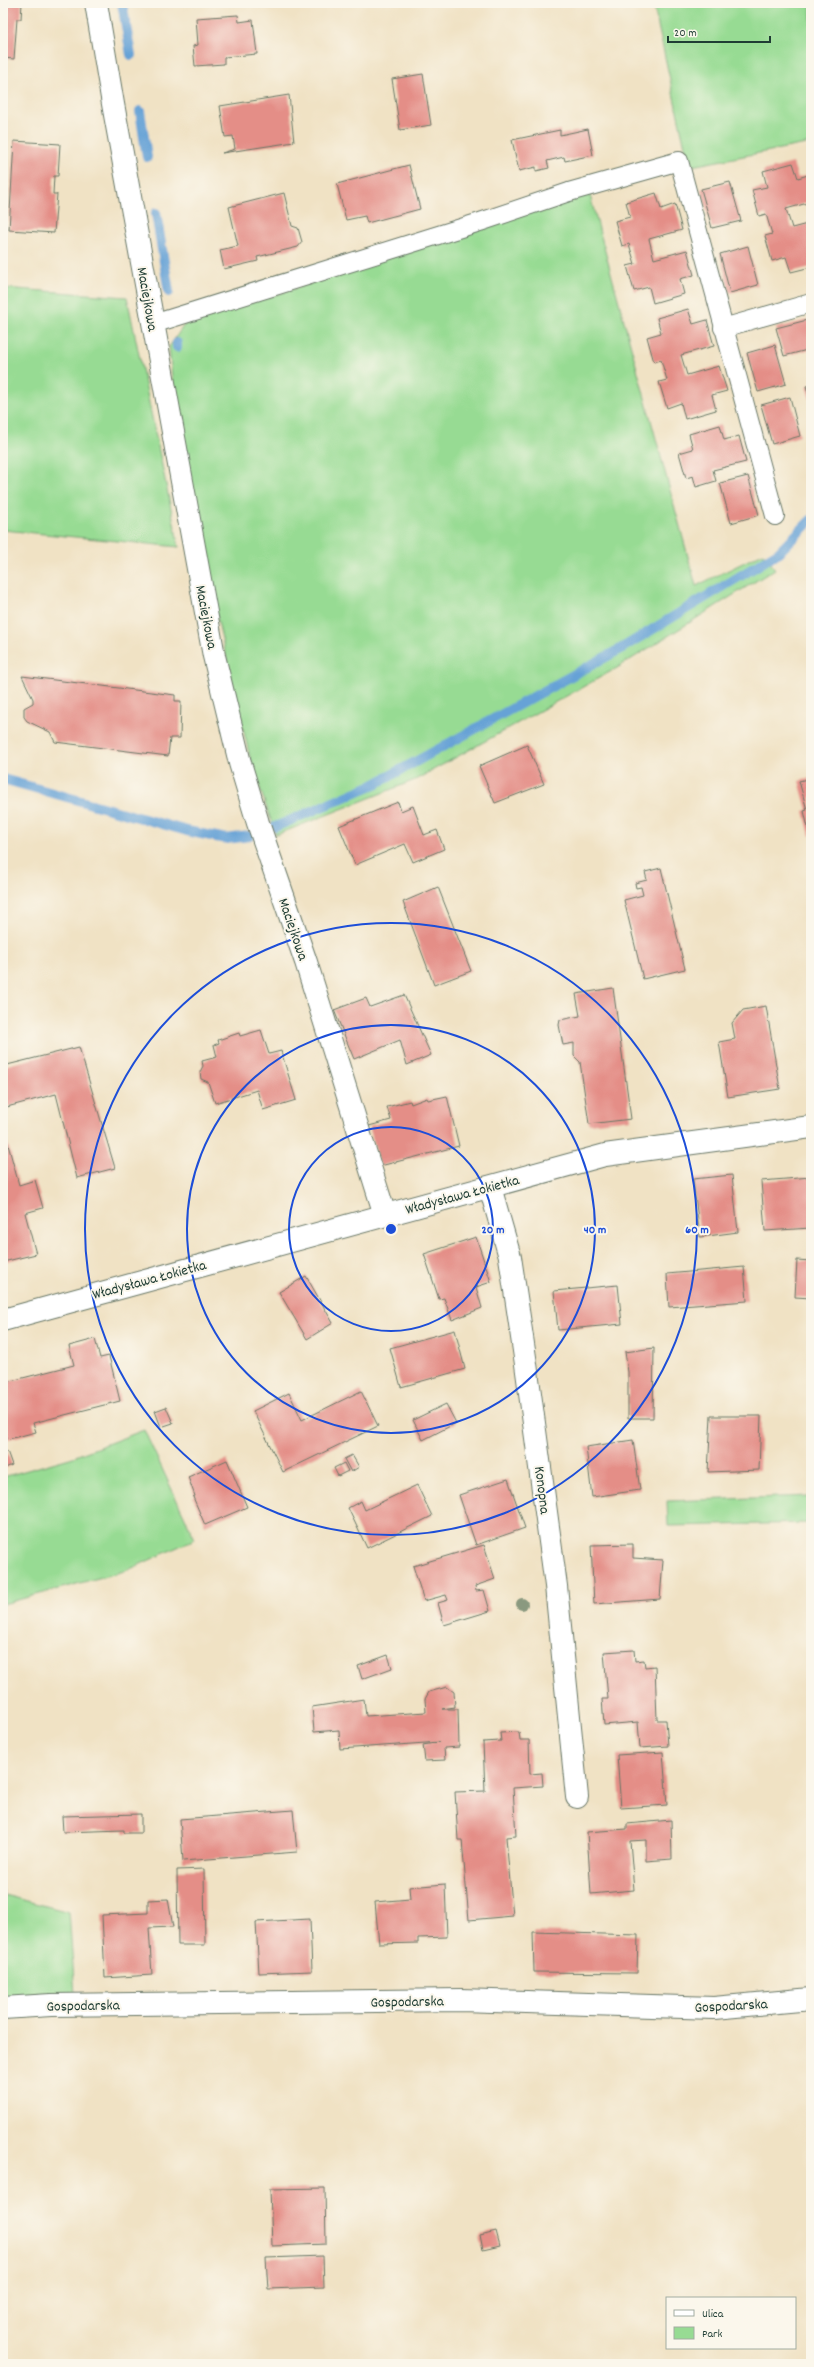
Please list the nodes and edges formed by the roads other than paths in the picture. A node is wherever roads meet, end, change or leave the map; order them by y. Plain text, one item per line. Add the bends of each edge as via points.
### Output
1 (96, 3) edge
2 (811, 303) edge
3 (153, 324) junction
4 (723, 328) junction
5 (774, 516) dead end
6 (811, 1128) edge
7 (490, 1187) junction
8 (385, 1215) junction
9 (3, 1320) edge
10 (577, 1797) dead end
11 (811, 1999) edge
12 (3, 2008) edge

1 - 3 street, Maciejkowa
2 - 4 lane
3 - 4 lane via 569,192 679,161
3 - 8 street, Maciejkowa via 214,656 240,763 306,962
4 - 5 lane
6 - 7 street, Władysława Łokietka via 605,1155
7 - 8 street, Władysława Łokietka
7 - 10 street, Konopna via 510,1257 526,1364 556,1586
8 - 9 street, Władysława Łokietka
11 - 12 street, Gospodarska via 714,2008 461,2000 51,2005

